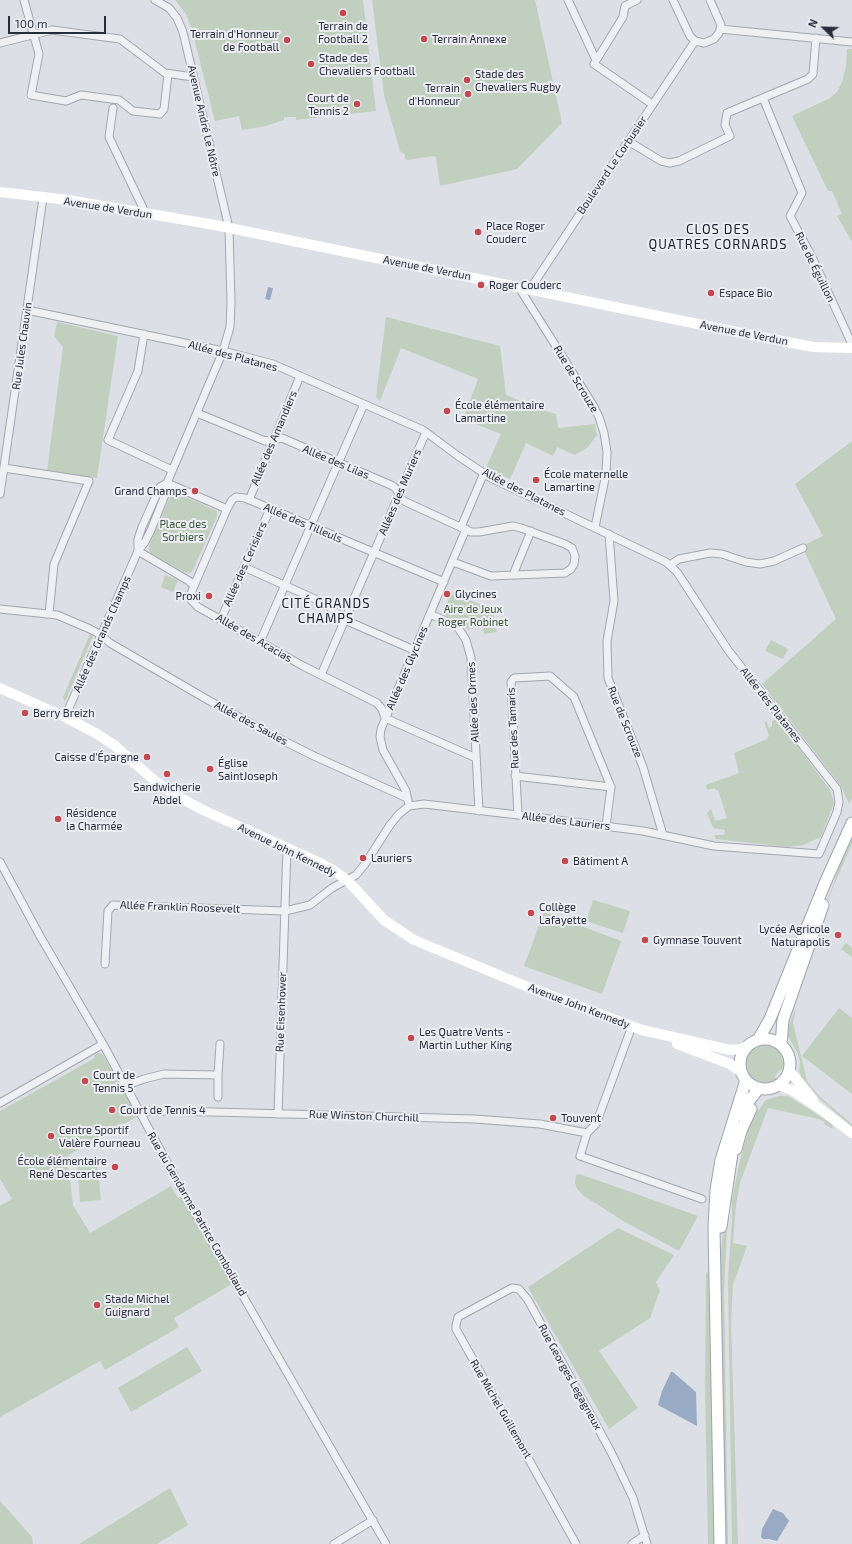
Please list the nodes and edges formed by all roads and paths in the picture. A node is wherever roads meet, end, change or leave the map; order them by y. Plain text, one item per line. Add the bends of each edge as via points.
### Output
1 (24, 0) edge
2 (155, 0) edge
3 (568, 0) edge
4 (637, 0) edge
5 (673, 0) edge
6 (710, 0) edge
7 (720, 29) junction
8 (33, 35) junction
9 (816, 38) junction
10 (695, 41) junction
11 (852, 42) edge
12 (0, 44) edge
13 (596, 60) junction
14 (168, 74) junction
15 (193, 78) junction
16 (763, 98) junction
17 (652, 104) junction
18 (113, 108) dead end
19 (628, 141) junction
20 (0, 192) edge
21 (43, 198) junction
22 (143, 213) junction
23 (230, 228) junction
24 (518, 286) junction
25 (529, 289) junction
26 (27, 310) junction
27 (144, 334) junction
28 (852, 348) edge
29 (223, 351) junction
30 (300, 376) junction
31 (364, 404) junction
32 (197, 413) junction
33 (426, 432) junction
34 (274, 440) junction
35 (338, 462) junction
36 (4, 468) junction
37 (172, 470) junction
38 (484, 473) junction
39 (167, 484) junction
40 (0, 494) edge
41 (399, 496) junction
42 (248, 500) junction
43 (227, 509) junction
44 (270, 509) junction
45 (310, 526) junction
46 (595, 527) junction
47 (464, 528) junction
48 (531, 532) junction
49 (609, 534) junction
50 (803, 548) dead end
51 (138, 551) junction
52 (374, 553) junction
53 (453, 562) junction
54 (670, 565) junction
55 (244, 567) junction
56 (513, 576) junction
57 (444, 582) junction
58 (285, 585) junction
59 (194, 586) junction
60 (0, 609) edge
61 (49, 614) junction
62 (430, 614) junction
63 (221, 620) junction
64 (345, 620) junction
65 (101, 635) junction
66 (260, 642) junction
67 (414, 650) junction
68 (321, 675) junction
69 (0, 688) edge
70 (65, 717) junction
71 (385, 718) junction
72 (476, 758) junction
73 (515, 776) junction
74 (611, 787) junction
75 (407, 798) junction
76 (409, 806) junction
77 (479, 811) junction
78 (518, 815) junction
79 (852, 823) edge
80 (606, 826) junction
81 (663, 835) junction
82 (288, 848) junction
83 (819, 854) joint
84 (838, 856) junction
85 (0, 862) edge
86 (347, 880) junction
87 (285, 911) junction
88 (105, 964) dead end
89 (637, 1028) junction
90 (757, 1041) junction
91 (103, 1044) junction
92 (220, 1044) dead end
93 (781, 1044) junction
94 (789, 1070) junction
95 (218, 1075) junction
96 (744, 1076) junction
97 (778, 1085) junction
98 (126, 1086) junction
99 (763, 1088) junction
100 (218, 1097) dead end
101 (0, 1103) edge
102 (819, 1108) junction
103 (141, 1114) junction
104 (278, 1114) junction
105 (587, 1133) junction
106 (852, 1133) edge
107 (702, 1199) dead end
108 (715, 1290) junction
109 (483, 1303) joint
110 (373, 1520) junction
111 (645, 1535) junction
112 (334, 1544) edge
113 (386, 1544) edge
114 (576, 1544) edge
115 (632, 1544) edge
116 (647, 1544) edge
117 (720, 1544) edge

1 - 8 street
2 - 15 street, Avenue André Le Nôtre via 177,18
3 - 13 street
4 - 13 street via 625,6 623,17
5 - 10 street via 690,36
6 - 7 street via 720,22
7 - 9 street
7 - 10 street via 711,41
8 - 12 street
8 - 14 street via 52,30 120,39
8 - 14 street via 39,54 31,95 66,101 81,95 119,100 133,111 160,114 164,109
9 - 11 street
9 - 16 street via 813,74 808,79
10 - 17 street, Boulevard Le Corbusier
13 - 17 street via 594,64
14 - 15 street
15 - 23 street, Avenue André Le Nôtre
16 - 19 street via 728,113 725,125 730,136 670,164
16 - 28 street, Rue de Éguillon via 802,193 790,216 812,258
17 - 19 street, Boulevard Le Corbusier
18 - 22 street via 109,137 143,208
19 - 25 street, Boulevard Le Corbusier
20 - 21 main road, Avenue de Verdun
21 - 22 main road, Avenue de Verdun
21 - 26 street, Rue Jules Chauvin
22 - 23 main road, Avenue de Verdun
23 - 24 main road, Avenue de Verdun
23 - 29 street, Allée des Grands Champs via 230,327
24 - 25 main road, Avenue de Verdun
24 - 46 street, Rue de Scrouze via 599,417 607,452 606,474
25 - 28 main road, Avenue de Verdun via 777,340 820,347
26 - 27 street, Allée des Platanes
26 - 36 street, Rue Jules Chauvin
27 - 29 street, Allée des Platanes
27 - 37 street via 138,371 108,440
29 - 30 street, Allée des Platanes via 273,364
29 - 32 street, Allée des Grands Champs
30 - 31 street, Allée des Platanes
30 - 34 street, Allée des Amandiers
31 - 33 street, Allée des Platanes
31 - 35 street
32 - 34 street, Allée des Lilas via 265,442
32 - 37 street, Allée des Grands Champs
33 - 38 street, Allée des Platanes
33 - 41 street, Allées des Muriers
34 - 35 street, Allée des Lilas via 282,438
34 - 42 street, Allée des Amandiers
35 - 41 street, Allée des Lilas via 393,486
35 - 45 street
36 - 40 street, Rue Jules Chauvin
36 - 61 street via 89,481 54,564
37 - 39 street, Allée des Grands Champs
38 - 46 street, Allée des Platanes
38 - 47 street, Allée des Glycines
39 - 43 street
39 - 51 street, Allée des Grands Champs via 160,486 138,539
41 - 47 street, Allée des Lilas via 406,502
41 - 52 street, Allées des Muriers
42 - 43 street, Allée des Tilleuls via 236,497
42 - 44 street, Allée des Tilleuls
43 - 59 street
44 - 45 street, Allée des Tilleuls
44 - 55 street, Allée des Cerisiers
45 - 52 street, Allée des Tilleuls
45 - 58 street
46 - 49 street, Allée des Platanes
47 - 48 street, Allée des Lilas via 479,532 513,526
47 - 53 street, Allée des Glycines
48 - 56 street
48 - 56 street, Allée des Lilas via 572,548 574,564 565,573
49 - 54 street, Allée des Platanes
49 - 81 street, Rue de Scrouze via 614,601 607,641 608,678 643,767
50 - 54 street via 774,561 760,564 710,553 679,559
51 - 59 street
51 - 65 street, Allée des Grands Champs
52 - 57 street, Allée des Tilleuls
52 - 64 street, Allées des Muriers
53 - 56 street via 491,576
53 - 57 street, Allée des Glycines
54 - 83 street, Allée des Platanes via 728,650 837,789 839,802
55 - 58 street
55 - 63 street, Allée des Cerisiers
57 - 62 street, Allée des Glycines
58 - 64 street via 326,604
58 - 66 street
59 - 63 street, Allée des Acacias via 191,600
60 - 61 street, Allée des Saules
61 - 65 street, Allée des Saules via 58,615
62 - 67 street, Allée des Glycines
62 - 72 street, Allée des Ormes via 457,626 466,640 471,658
63 - 66 street, Allée des Acacias
64 - 67 street
64 - 68 street, Allées des Muriers
65 - 70 street, Allée des Grands Champs
65 - 75 street, Allée des Saules via 110,643 268,733
66 - 68 street, Allée des Acacias
67 - 71 street, Allée des Glycines
68 - 71 street, Allée des Acacias via 377,703
69 - 70 main road, Avenue John Kennedy
70 - 82 main road, Avenue John Kennedy via 114,745 175,795
71 - 72 street
71 - 75 street, Allée des Glycines via 380,737 383,750 406,791
72 - 77 street, Allée des Ormes
73 - 74 street
73 - 74 street, Rue des Tamaris via 511,682 514,678 550,676 574,697
73 - 78 street, Rue des Tamaris
74 - 80 street, Rue des Tamaris
75 - 76 street, Allée des Glycines
76 - 77 street, Allée des Lauriers via 424,804
76 - 86 street via 390,825 356,875
77 - 78 street, Allée des Lauriers
78 - 80 street, Allée des Lauriers
79 - 84 main road
80 - 81 street, Allée des Lauriers
81 - 83 street, Allée des Lauriers via 714,846
82 - 86 main road, Avenue John Kennedy
82 - 87 street, Rue Eisenhower
84 - 90 main road via 770,1019
84 - 93 main road via 783,1020
85 - 91 street, Rue du Gendarme Patrice Comboliaud
86 - 87 street via 310,905
86 - 89 main road, Avenue John Kennedy via 384,920 414,940
87 - 88 street, Allée Franklin Roosevelt via 113,904 108,910
87 - 104 street, Rue Eisenhower
89 - 90 main road, Avenue John Kennedy via 730,1050 740,1049
89 - 96 main road, Avenue John Kennedy via 727,1062
89 - 105 street via 596,1124
90 - 93 main road via 776,1041
90 - 96 main road via 744,1051 741,1058 740,1066
91 - 98 street, Rue du Gendarme Patrice Comboliaud
91 - 101 street
92 - 95 street
93 - 94 main road via 789,1056
94 - 97 main road
94 - 102 main road
95 - 98 street via 164,1074
95 - 100 street
96 - 99 main road via 752,1085
96 - 108 main road via 721,1160 716,1190
97 - 99 main road
97 - 102 main road via 792,1090
98 - 103 street, Rue du Gendarme Patrice Comboliaud
99 - 108 main road via 741,1131 727,1182
102 - 106 main road
103 - 104 street, Rue Winston Churchill via 148,1111
103 - 110 street, Rue du Gendarme Patrice Comboliaud via 183,1192
104 - 105 street, Rue Winston Churchill via 512,1121
105 - 107 street via 580,1156
108 - 117 main road
109 - 111 street, Rue Georges Legagneux via 512,1288 519,1290 528,1300 611,1452 636,1504
109 - 114 street, Rue Michel Guillemont via 458,1317 456,1329
110 - 112 street
110 - 113 street, Rue du Gendarme Patrice Comboliaud
111 - 115 street
111 - 116 street

